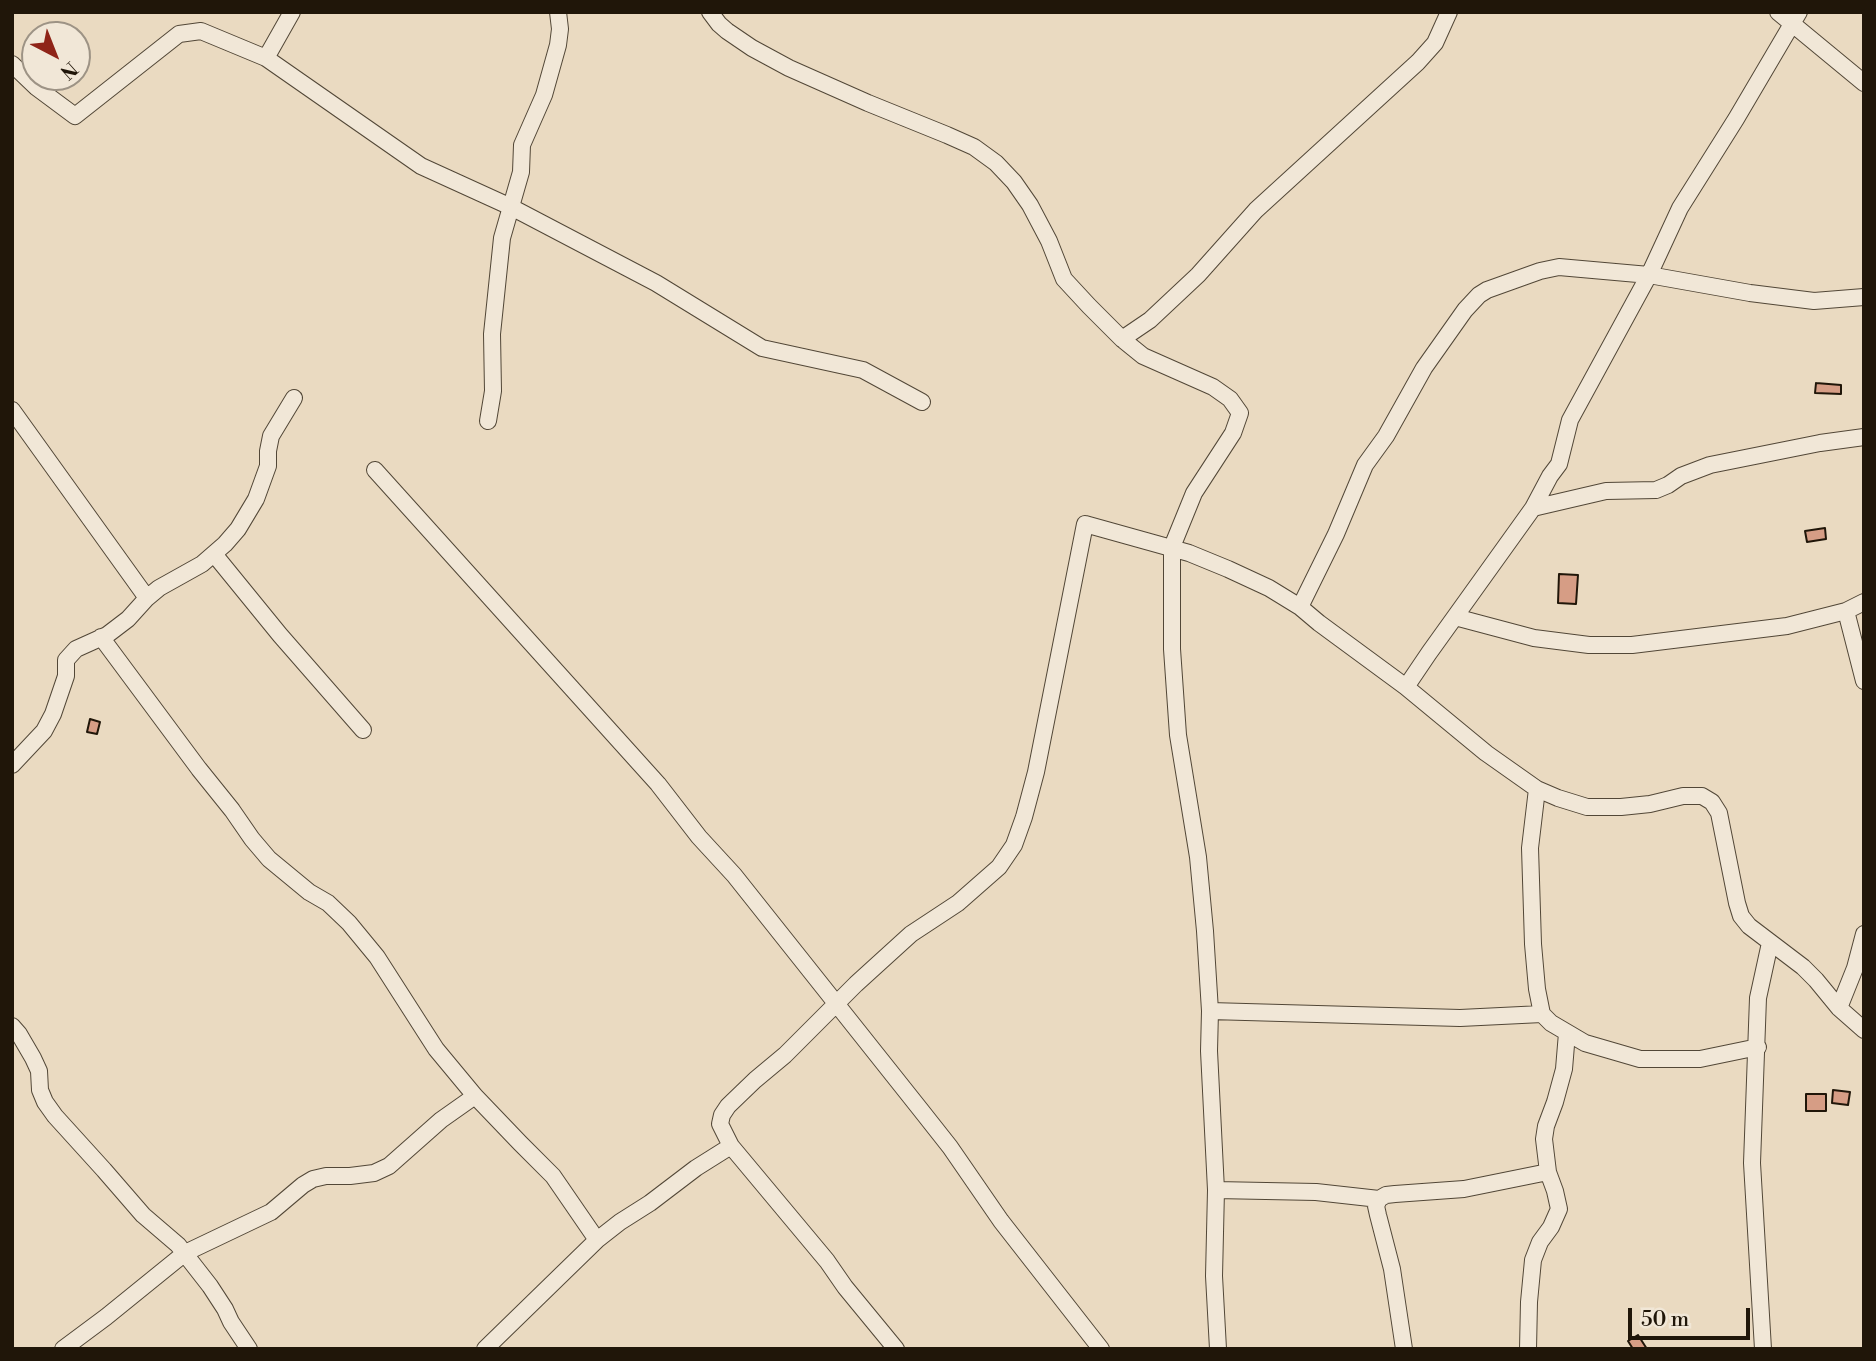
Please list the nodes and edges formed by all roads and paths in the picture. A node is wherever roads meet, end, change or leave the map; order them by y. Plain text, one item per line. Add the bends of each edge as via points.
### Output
1 (292, 12) edge
2 (558, 12) edge
3 (710, 12) edge
4 (1449, 12) edge
5 (1777, 12) edge
6 (1796, 18) edge
7 (267, 58) junction
8 (12, 64) edge
9 (1864, 83) edge
10 (511, 207) junction
11 (1649, 275) junction
12 (1864, 297) edge
13 (1122, 339) junction
14 (293, 398) dead end
15 (922, 402) dead end
16 (12, 410) edge
17 (488, 421) dead end
18 (1864, 437) edge
19 (375, 470) dead end
20 (1533, 509) junction
21 (1172, 547) junction
22 (214, 554) junction
23 (147, 598) junction
24 (1864, 602) edge
25 (1300, 607) junction
26 (1846, 611) junction
27 (1455, 617) junction
28 (101, 637) junction
29 (1864, 681) edge
30 (1406, 687) junction
31 (363, 730) dead end
32 (12, 765) edge
33 (1536, 789) junction
34 (1864, 934) edge
35 (1770, 943) junction
36 (837, 1005) junction
37 (1839, 1008) junction
38 (1210, 1011) junction
39 (1542, 1014) junction
40 (12, 1026) edge
41 (1864, 1030) edge
42 (1567, 1033) junction
43 (1758, 1047) junction
44 (475, 1096) junction
45 (731, 1146) junction
46 (1548, 1171) junction
47 (1216, 1191) junction
48 (1379, 1199) junction
49 (597, 1240) junction
50 (185, 1254) junction
51 (63, 1349) edge
52 (249, 1349) edge
53 (485, 1349) edge
54 (896, 1349) edge
55 (1101, 1349) edge
56 (1218, 1349) edge
57 (1404, 1349) edge
58 (1528, 1349) edge
59 (1763, 1349) edge

1 - 7 street
2 - 10 street via 558,46 522,145 521,172
3 - 13 street via 727,31 789,68 974,147 996,163 1030,205 1063,279
4 - 13 street via 1434,43 1418,62 1256,210 1150,320
5 - 6 street
6 - 9 street
6 - 11 street via 1680,208
7 - 8 street via 201,31 179,34 75,116
7 - 10 street via 421,166
10 - 15 street via 656,283 762,348 863,370
10 - 17 street via 498,272
11 - 12 street via 1814,301
11 - 20 street via 1570,420 1559,464
11 - 25 street via 1559,267 1479,295 1424,368 1366,465
13 - 21 street via 1143,356 1213,387 1240,413 1233,433 1194,493
14 - 22 street via 271,436 268,466 256,499 238,529
16 - 23 street
18 - 20 street via 1710,465 1656,489 1606,491
19 - 36 street via 659,785
20 - 27 street
21 - 25 street via 1238,573
21 - 36 street via 1085,524 1036,772 1014,845 999,867 958,903 911,934
21 - 38 street via 1178,735 1198,856
22 - 23 street
22 - 31 street
23 - 28 street via 128,619
24 - 26 street
25 - 30 street
26 - 27 street via 1787,626 1632,645 1534,638
26 - 29 street
27 - 30 street
28 - 32 street via 76,649 66,660 66,676 53,714 44,731
28 - 44 street via 269,859 328,903 377,957 436,1049
30 - 33 street
33 - 35 street via 1587,807 1650,804 1683,796 1702,796 1712,802 1719,813 1741,916
33 - 39 street via 1531,848 1536,989
34 - 37 street
35 - 37 street via 1803,967
35 - 43 street via 1758,998
36 - 45 street via 728,1106 720,1124
36 - 55 street
37 - 41 street
38 - 39 street via 1460,1018
38 - 47 street
39 - 42 street
40 - 50 street via 33,1058 40,1090 55,1116 143,1215
42 - 43 street via 1640,1059 1700,1059
42 - 46 street via 1564,1069 1544,1139
43 - 59 street via 1752,1163
44 - 49 street via 554,1176
44 - 50 street via 389,1166 374,1173 313,1179 271,1212
45 - 49 street
45 - 54 street
46 - 48 street via 1464,1189
46 - 58 street via 1559,1209 1533,1260
47 - 48 street via 1316,1192
47 - 56 street
48 - 57 street via 1376,1206 1392,1269
49 - 53 street
50 - 51 street
50 - 52 street

